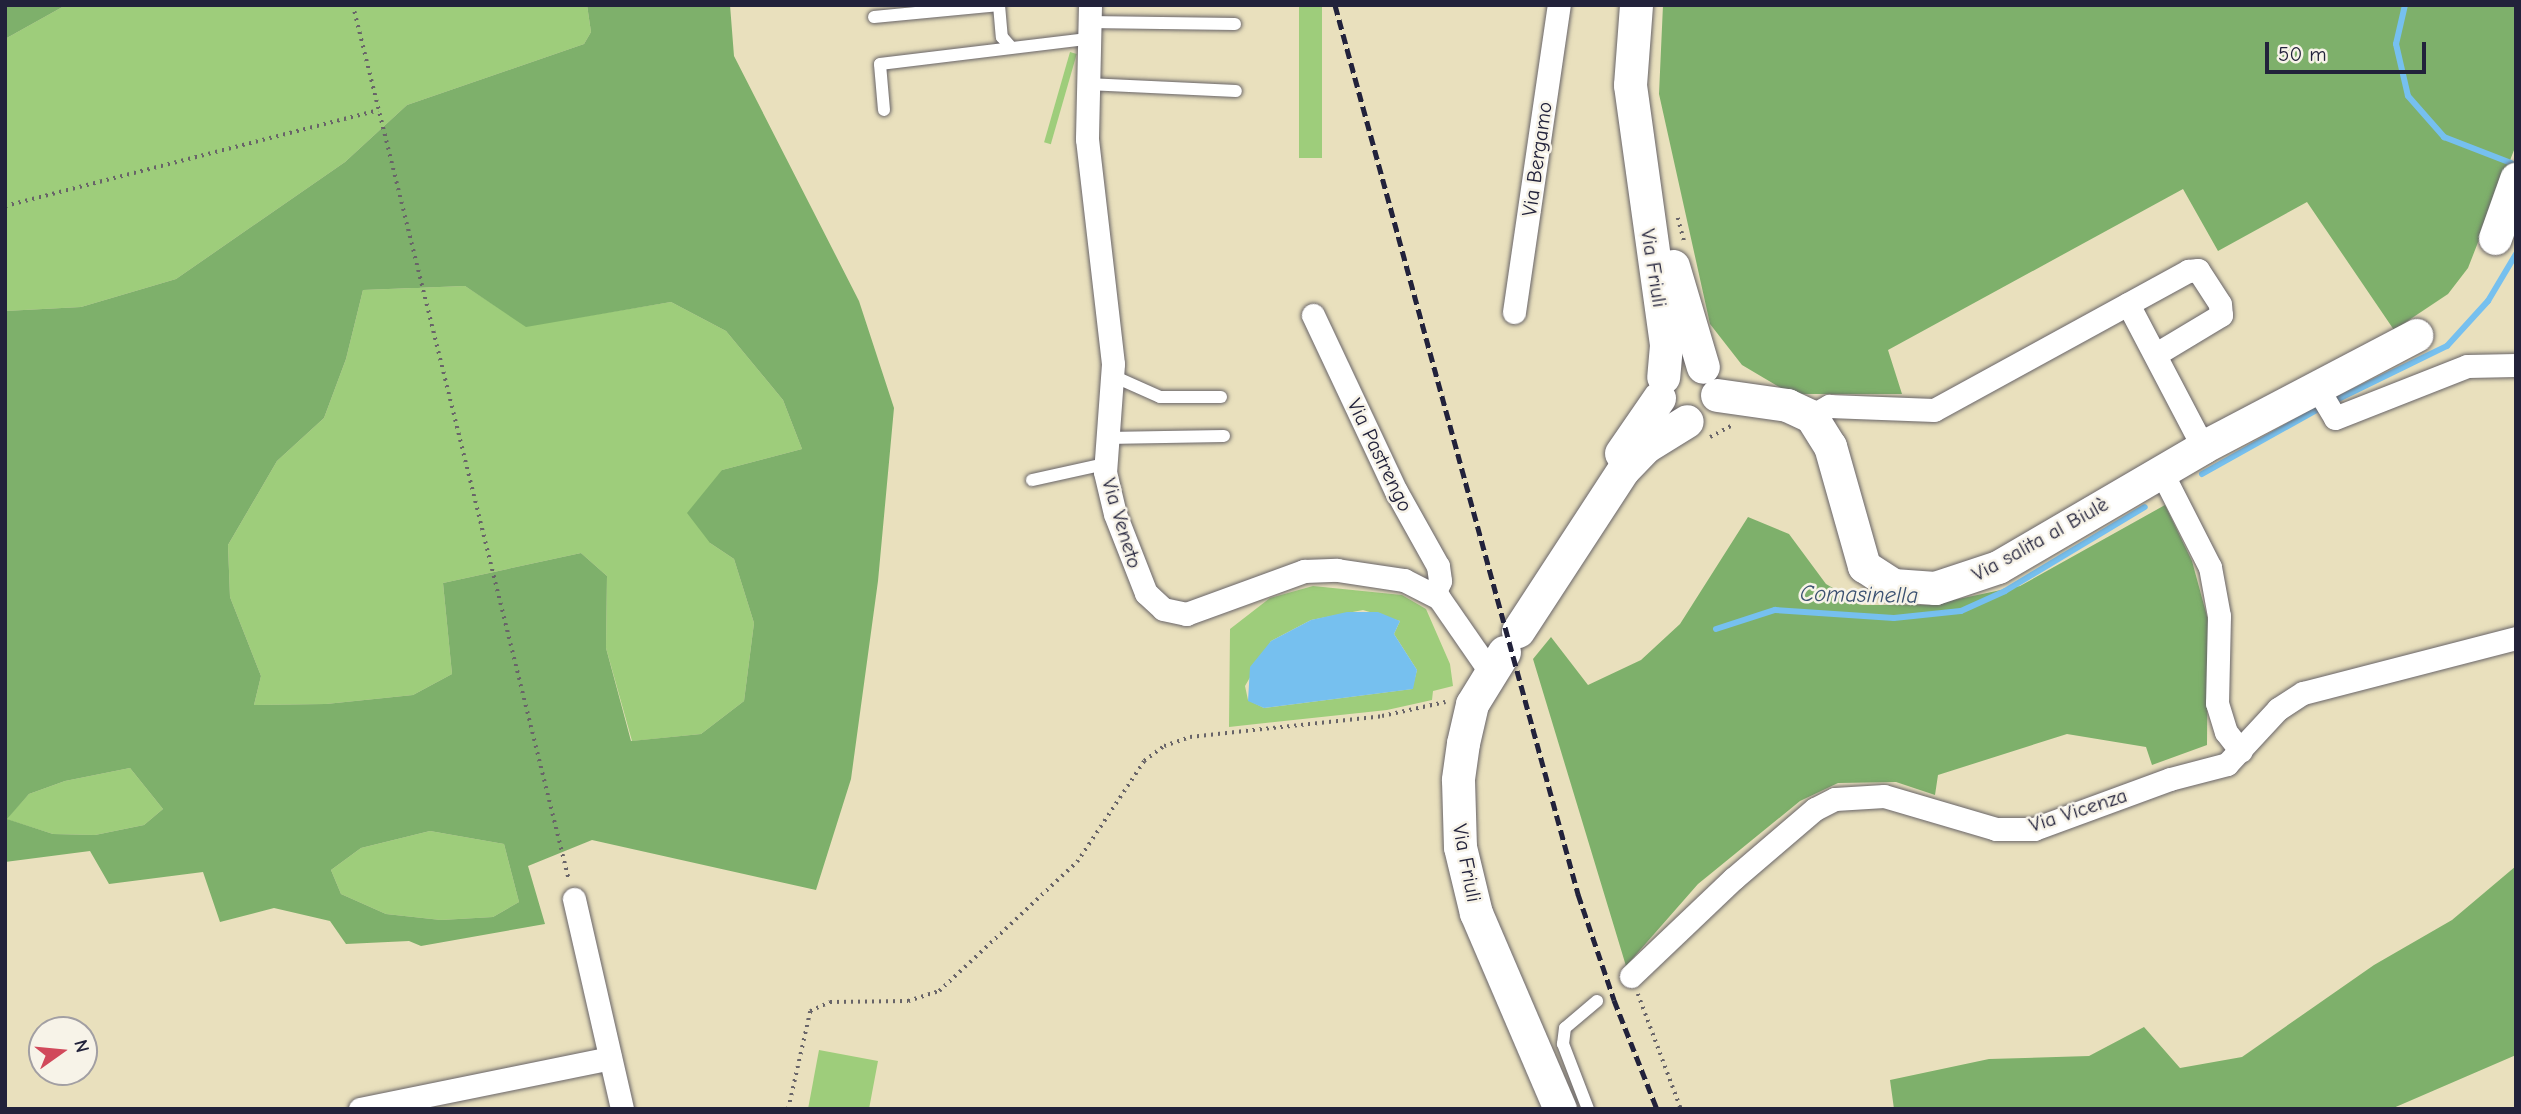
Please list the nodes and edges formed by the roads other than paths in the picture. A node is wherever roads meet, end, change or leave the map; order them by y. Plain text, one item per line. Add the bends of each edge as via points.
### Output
1 (1559, 5) edge
2 (1636, 5) edge
3 (874, 17) dead end
4 (1088, 22) edge
5 (1235, 24) dead end
6 (1009, 45) junction
7 (1087, 84) junction
8 (1236, 91) dead end
9 (884, 110) dead end
10 (1640, 158) junction
11 (2516, 179) edge
12 (2495, 238) dead end
13 (2128, 304) junction
14 (1514, 312) dead end
15 (1313, 315) dead end
16 (2416, 335) dead end
17 (2156, 354) junction
18 (2516, 365) edge
19 (1113, 376) junction
20 (1710, 381) junction
21 (1661, 387) junction
22 (1222, 397) dead end
23 (2322, 399) junction
24 (1811, 416) junction
25 (1687, 421) junction
26 (1224, 436) dead end
27 (1106, 439) junction
28 (2203, 447) junction
29 (1105, 464) junction
30 (2161, 471) junction
31 (1032, 480) dead end
32 (1601, 499) junction
33 (1434, 594) junction
34 (2516, 638) edge
35 (1498, 663) junction
36 (2241, 751) junction
37 (574, 899) road end
38 (1631, 976) road end
39 (1597, 1001) dead end
40 (610, 1058) junction
41 (360, 1109) edge
42 (622, 1109) edge
43 (1560, 1109) edge
44 (1588, 1109) edge

1 - 14 street, Via Bergamo
2 - 10 street, Via Friuli via 1630,85
3 - 6 lane via 999,5 1002,37
4 - 5 lane
4 - 6 lane
4 - 7 street, Via Veneto
6 - 9 lane via 999,51 880,64
7 - 8 lane
7 - 19 street, Via Veneto via 1089,165
10 - 20 street, Via Friuli
10 - 21 street, Via Friuli via 1666,345
11 - 12 street
13 - 17 street
13 - 17 street via 2193,270 2201,272 2210,286 2221,307 2220,318
13 - 24 street via 1934,410 1914,413 1829,406
15 - 33 street, Via Pastrengo via 1438,566 1440,581
16 - 23 street, Via salita al Biulè
17 - 28 street
18 - 23 street via 2468,366 2336,418
19 - 22 lane via 1160,397
19 - 27 street, Via Veneto
20 - 21 street via 1679,365
20 - 24 street
20 - 25 street via 1707,414
21 - 25 street via 1670,415
21 - 32 street, Via Friuli via 1612,465
23 - 28 street, Via salita al Biulè
24 - 30 street, Via salita al Biulè via 1830,446 1864,566 1881,580 1901,586 1943,587 1990,572
25 - 32 street, Via Friuli via 1645,447
26 - 27 lane
27 - 29 street, Via Veneto
28 - 30 street, Via salita al Biulè
29 - 31 lane
29 - 33 street, Via Veneto via 1111,503 1141,583 1154,603 1169,612 1203,611 1270,580 1314,570 1394,578
30 - 36 street via 2210,567 2219,616 2217,703 2226,732
32 - 35 street, Via Friuli
33 - 35 street
34 - 36 street, Via Vicenza via 2303,693 2271,715
35 - 43 street, Via Friuli via 1469,717 1458,780 1465,880
36 - 38 street, Via Vicenza via 2227,764 2034,829 1996,829 1884,796 1835,799 1815,809 1733,879
37 - 40 street
39 - 44 lane via 1565,1028 1563,1044
40 - 41 street
40 - 42 street

